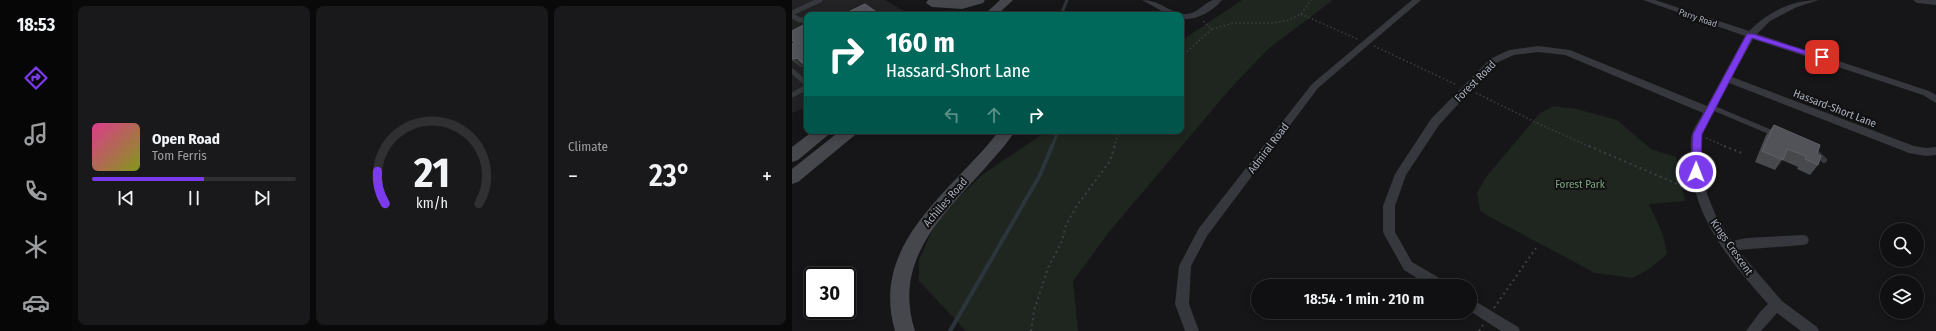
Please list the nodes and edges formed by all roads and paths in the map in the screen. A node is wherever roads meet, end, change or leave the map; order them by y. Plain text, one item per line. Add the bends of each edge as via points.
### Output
1 (820, 0) edge
2 (978, 0) edge
3 (986, 0) edge
4 (1007, 0) edge
5 (1146, 0) edge
6 (1218, 0) edge
7 (1311, 0) edge
8 (1417, 0) edge
9 (1647, 0) edge
10 (1815, 0) edge
11 (1917, 0) edge
12 (930, 2) edge
13 (1935, 3) edge
14 (948, 12) edge
15 (972, 12) edge
16 (993, 12) edge
17 (1170, 12) edge
18 (792, 14) edge
19 (1301, 14) junction
20 (1184, 17) edge
21 (1200, 18) dead end
22 (800, 20) junction
23 (804, 20) edge
24 (792, 24) edge
25 (1212, 29) junction
26 (1750, 35) junction
27 (1366, 42) junction
28 (1184, 54) edge
29 (792, 71) edge
30 (1728, 79) junction
31 (804, 83) edge
32 (804, 88) edge
33 (1466, 89) junction
34 (792, 95) edge
35 (1936, 100) edge
36 (1710, 109) junction
37 (819, 134) edge
38 (846, 134) edge
39 (1004, 134) edge
40 (1118, 134) edge
41 (1697, 134) junction
42 (1784, 138) edge
43 (1806, 147) edge
44 (1936, 151) edge
45 (1742, 153) dead end
46 (792, 156) edge
47 (1824, 160) dead end
48 (792, 178) edge
49 (1701, 194) junction
50 (1803, 240) dead end
51 (1729, 247) junction
52 (1536, 248) dead end
53 (1429, 279) edge
54 (1777, 305) junction
55 (1477, 309) edge
56 (1488, 316) junction
57 (905, 331) edge
58 (1031, 331) edge
59 (1192, 331) edge
60 (1479, 331) edge
61 (1512, 331) edge
62 (1753, 331) edge
63 (1812, 331) edge

1 - 18 lane
2 - 12 street via 962,5
3 - 15 street
4 - 16 street
5 - 17 street
6 - 20 street via 1194,15
7 - 19 path
8 - 27 street, Admiral Road
9 - 26 street, Parry Road
10 - 26 street, Kings Crescent via 1794,5 1767,18
11 - 13 street
12 - 14 street
18 - 22 lane
19 - 25 path via 1289,20 1273,23 1234,23
19 - 27 path
21 - 25 path
22 - 23 lane
22 - 24 lane
25 - 28 path
26 - 30 street, Kings Crescent
26 - 35 street via 1919,90
27 - 33 path
27 - 59 street, Admiral Road via 1316,86 1203,232 1185,266 1182,304
29 - 31 lane
30 - 36 street, Kings Crescent
30 - 44 street, Hassard-Short Lane via 1913,150
32 - 34 lane
33 - 36 street, Forest Road via 1493,61 1501,57 1512,52 1551,50 1567,52
33 - 49 path via 1537,123
33 - 53 street, Forest Road via 1435,122 1402,174 1389,206 1389,232 1408,266
36 - 41 street, Kings Crescent
36 - 42 lane
37 - 46 street
38 - 48 street
39 - 57 street, Achilles Road via 933,213 916,239 902,273 900,309
40 - 58 path via 1110,161 1066,225 1062,241 1048,268 1034,311
41 - 45 path
41 - 49 street, Kings Crescent via 1696,172
43 - 47 lane
49 - 51 street, Kings Crescent via 1711,218
50 - 51 street
51 - 54 street, Kings Crescent
52 - 56 path
54 - 62 street
54 - 63 street, Kings Crescent
55 - 56 street
56 - 60 path
56 - 61 street

